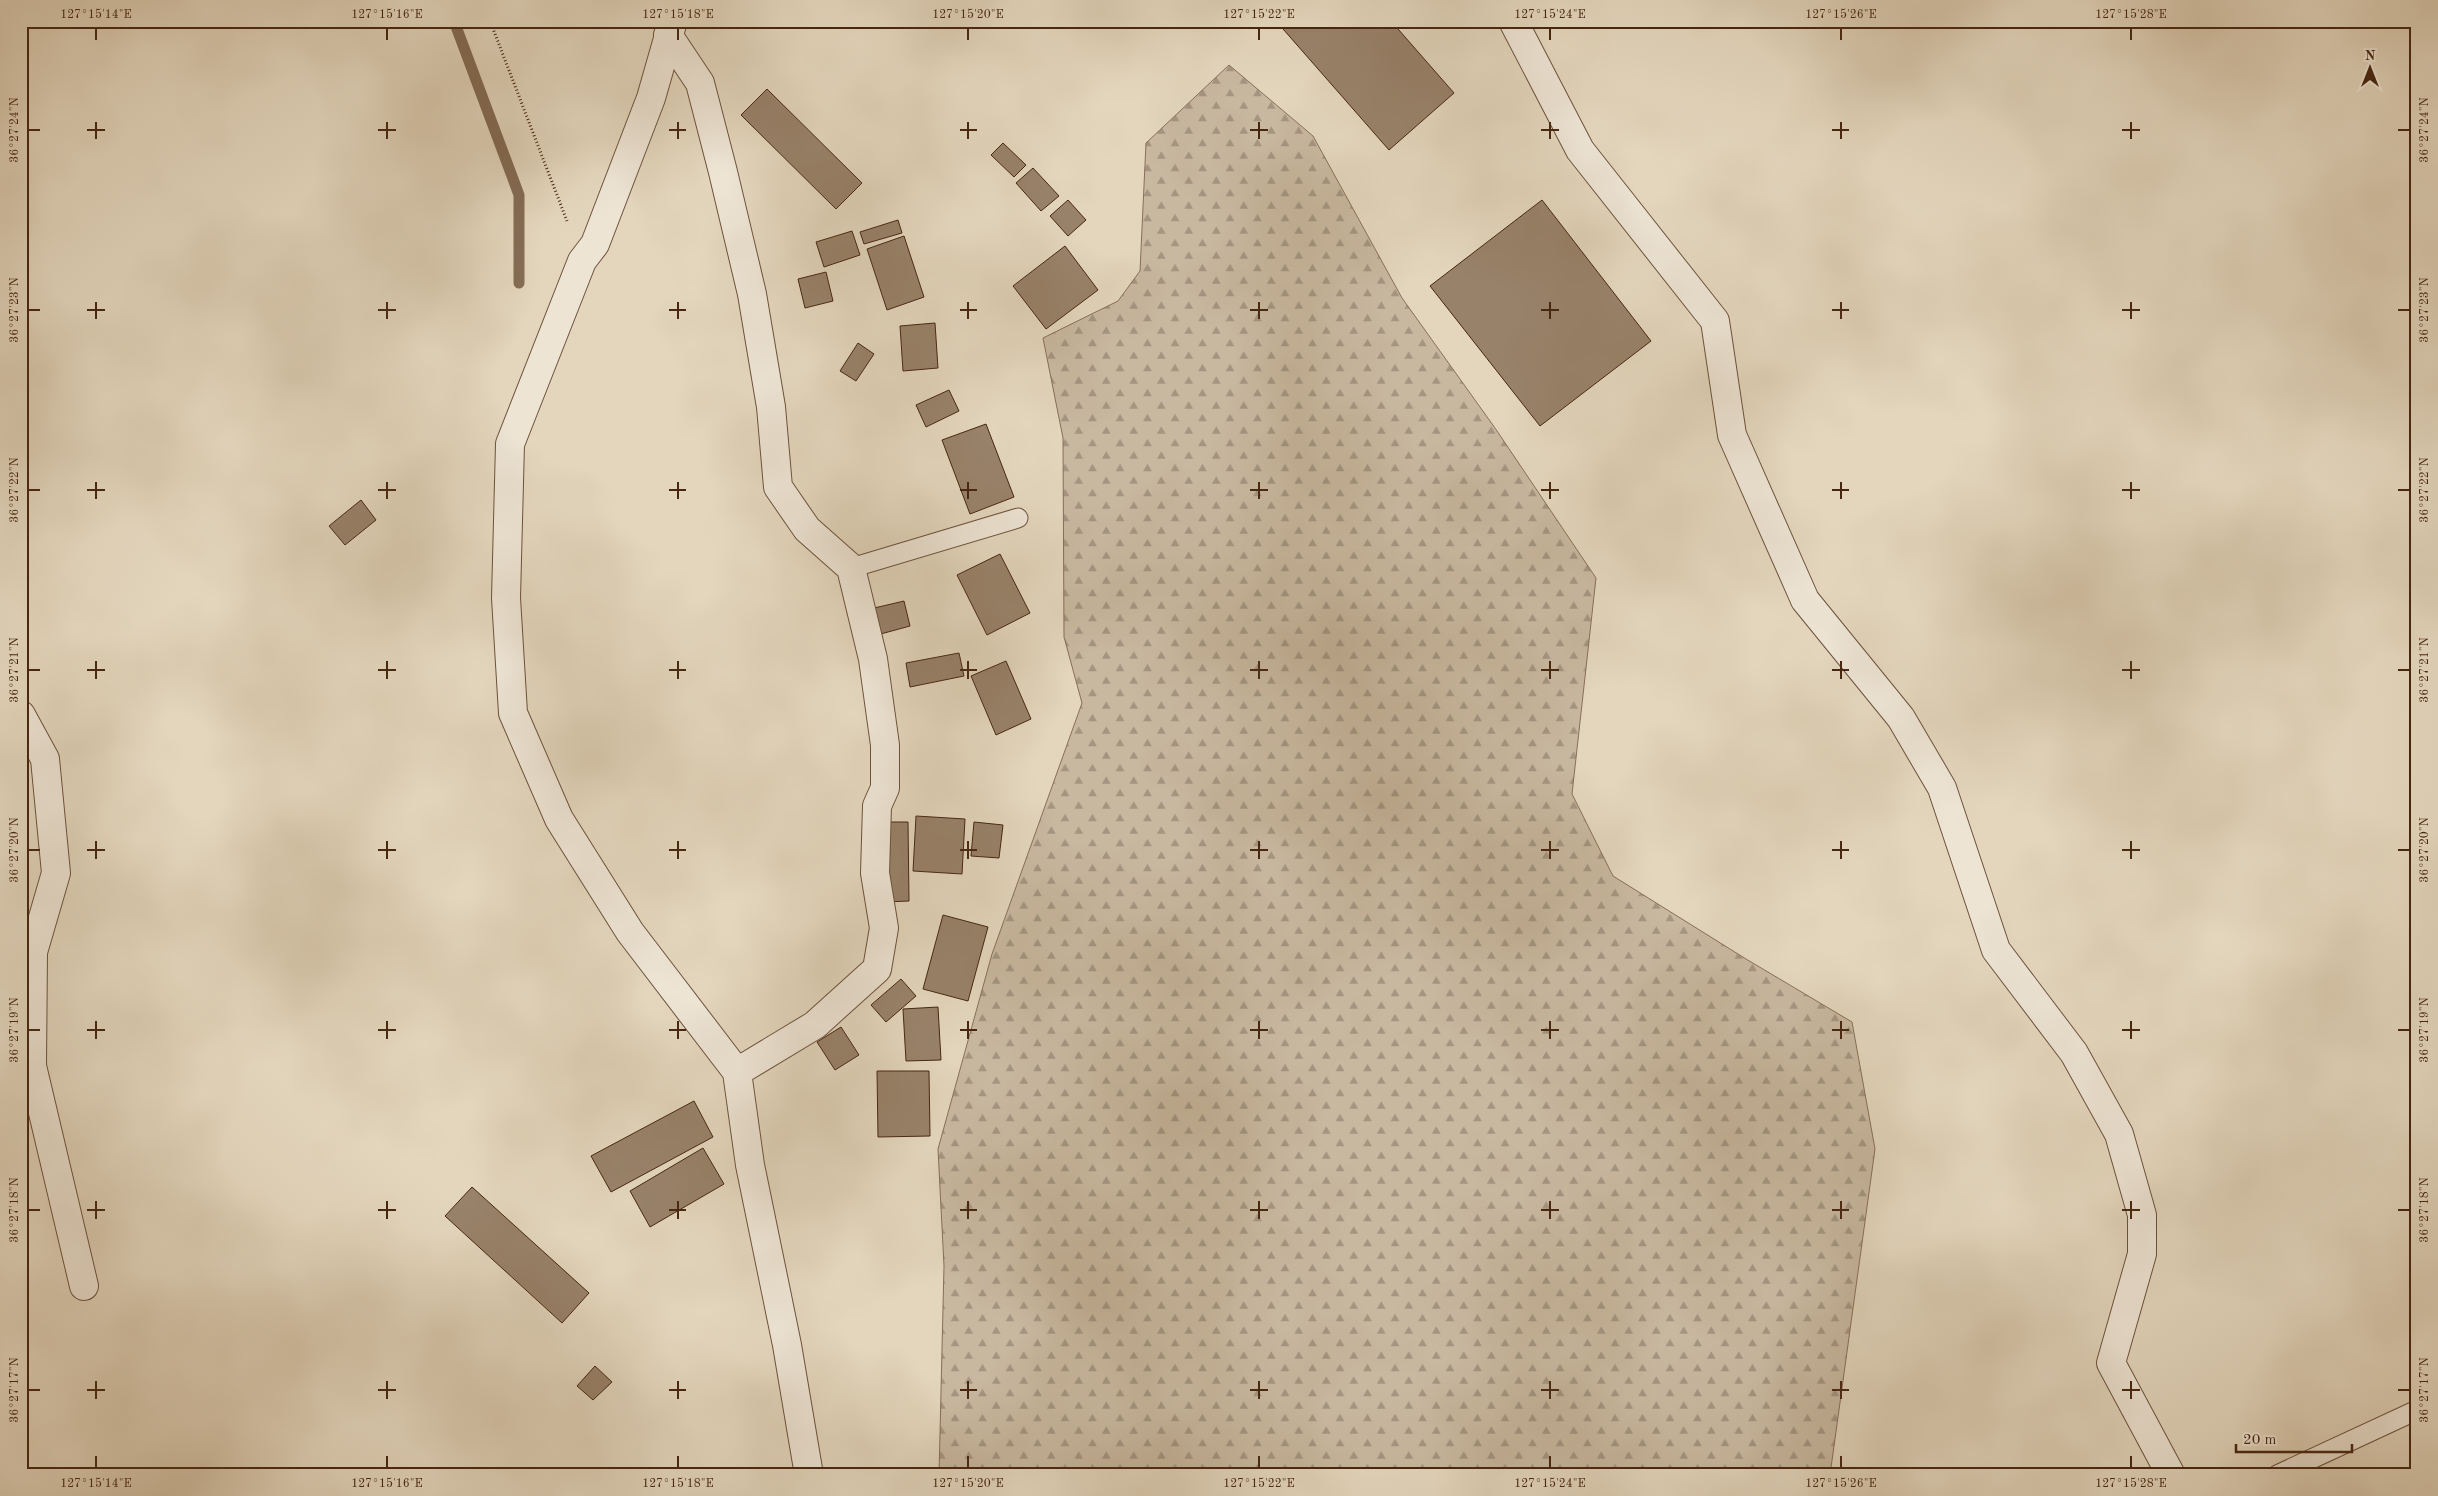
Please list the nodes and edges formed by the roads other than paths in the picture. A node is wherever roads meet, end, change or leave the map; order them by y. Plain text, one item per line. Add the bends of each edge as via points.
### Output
1 (1513, 21) edge
2 (671, 28) edge
3 (1018, 518) dead end
4 (851, 568) junction
5 (21, 715) edge
6 (737, 1072) junction
7 (84, 1286) dead end
8 (2417, 1410) edge
9 (810, 1475) edge
10 (2171, 1475) edge
11 (2277, 1475) edge

1 - 10 street via 1580,150 1715,321 1732,435 1805,600 1901,718 1942,788 1996,950 2074,1053 2119,1134 2142,1215 2142,1254 2111,1363
2 - 4 street via 700,83 752,294 771,407 778,487 807,529
2 - 6 street via 651,98 595,244 582,261 510,444 506,598 513,713 564,828 630,932
3 - 4 lane
4 - 6 street via 873,659 885,745 885,788 876,806 875,873 884,928 877,969 815,1025
5 - 7 street via 45,759 56,873 34,952 32,1066
6 - 9 street via 750,1165
8 - 11 lane

